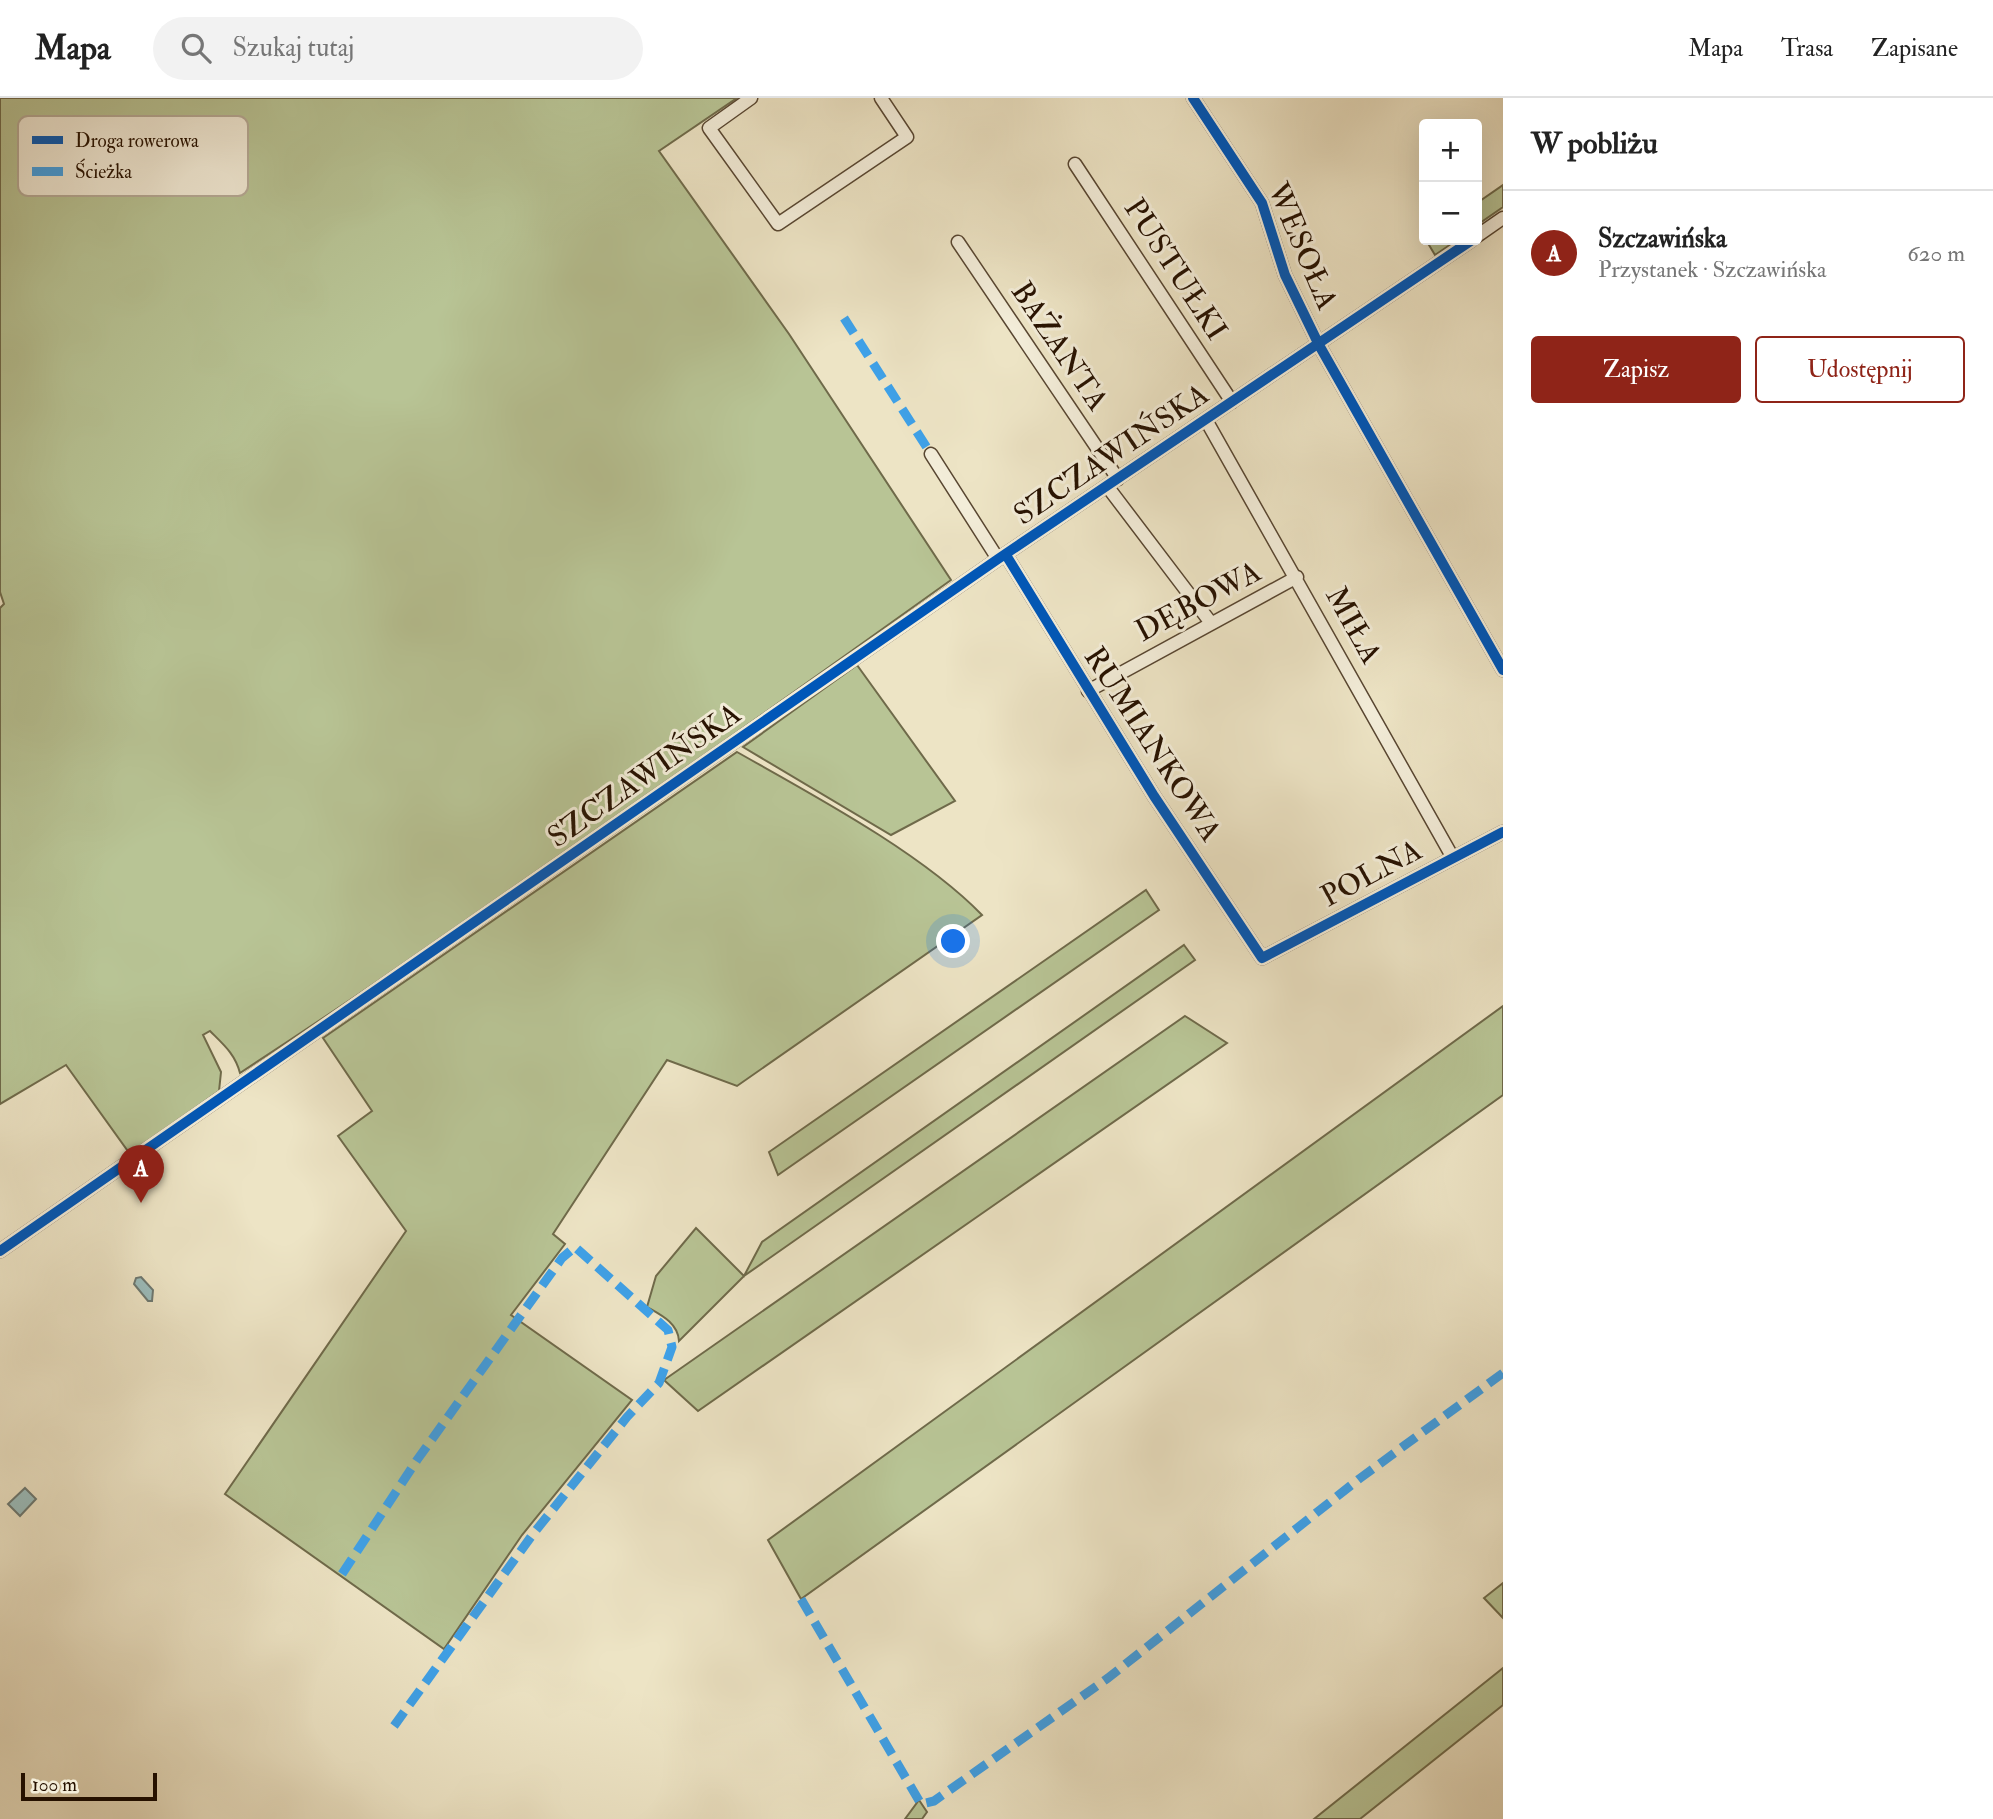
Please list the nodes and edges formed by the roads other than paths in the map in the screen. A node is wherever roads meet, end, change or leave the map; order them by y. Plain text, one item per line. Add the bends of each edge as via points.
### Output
1 (751, 98) edge
2 (881, 98) edge
3 (1194, 98) edge
4 (1075, 164) dead end
5 (1503, 218) edge
6 (1482, 233) edge
7 (958, 242) dead end
8 (1465, 245) edge
9 (1319, 345) junction
10 (1232, 402) junction
11 (1206, 420) junction
12 (931, 454) dead end
13 (1112, 483) junction
14 (1002, 557) junction
15 (1297, 577) junction
16 (1211, 623) junction
17 (1503, 670) edge
18 (1088, 691) junction
19 (1503, 832) edge
20 (1452, 858) junction
21 (1262, 958) joint
22 (0, 1251) edge

1 - 2 street via 709,128 778,224 907,137
3 - 9 street, WESOŁA via 1262,203 1285,275
4 - 10 street, PUSTUŁKI
5 - 6 street
7 - 13 street, BAŻANTA
8 - 9 street, SZCZAWIŃSKA
9 - 10 street, SZCZAWIŃSKA
9 - 17 street, WESOŁA
10 - 11 street, SZCZAWIŃSKA
11 - 13 street, SZCZAWIŃSKA
11 - 15 street, MIŁA
12 - 14 street, RUMIANKOWA
13 - 14 street, SZCZAWIŃSKA
13 - 16 street, BAŻANTA
14 - 18 street, RUMIANKOWA
14 - 22 street, SZCZAWIŃSKA
15 - 16 street, DĘBOWA
15 - 20 street, MIŁA
16 - 18 street, DĘBOWA
18 - 21 street, RUMIANKOWA
19 - 20 street, POLNA
20 - 21 street, POLNA

